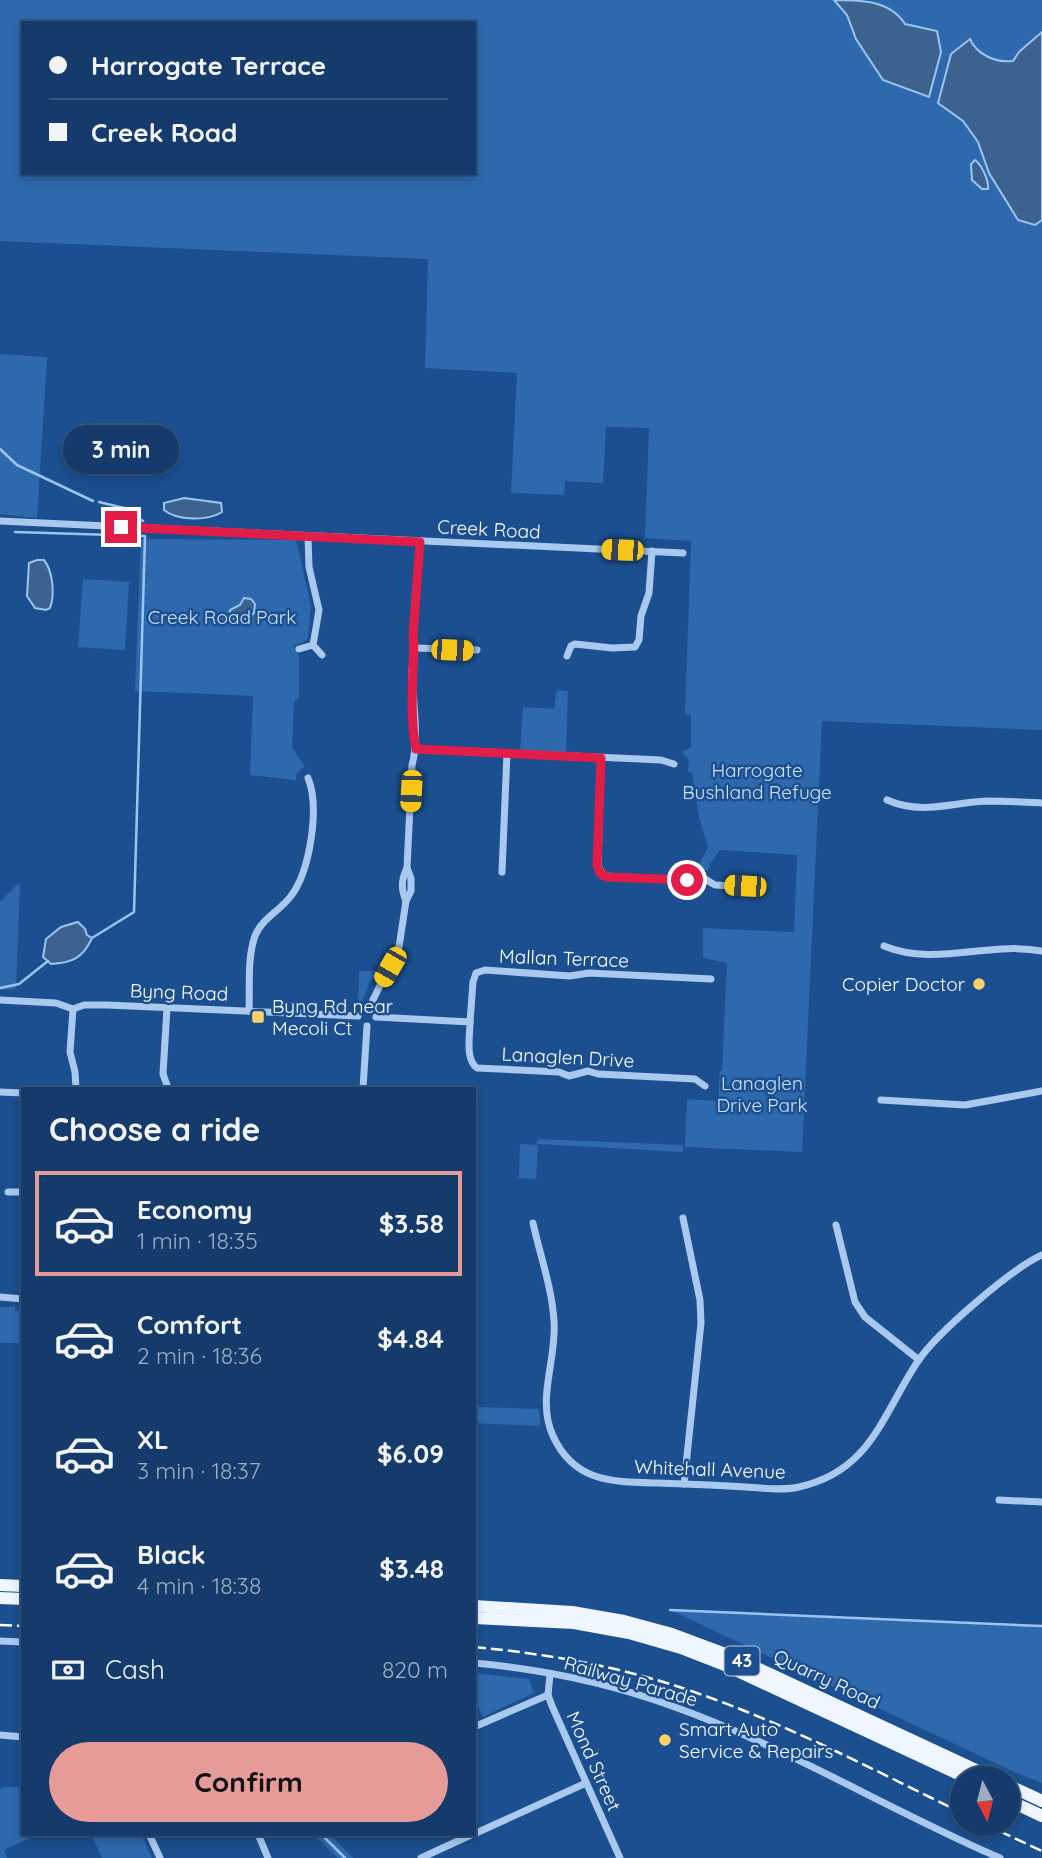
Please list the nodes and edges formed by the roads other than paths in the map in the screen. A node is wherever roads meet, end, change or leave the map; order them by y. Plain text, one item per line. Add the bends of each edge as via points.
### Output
1 (0, 522) edge
2 (308, 536) junction
3 (420, 542) junction
4 (652, 551) junction
5 (683, 553) dead end
6 (313, 645) junction
7 (415, 648) junction
8 (299, 649) dead end
9 (477, 650) dead end
10 (322, 655) dead end
11 (567, 656) dead end
12 (416, 749) junction
13 (507, 752) junction
14 (601, 758) junction
15 (674, 764) dead end
16 (308, 778) dead end
17 (887, 800) dead end
18 (1042, 803) edge
19 (502, 872) dead end
20 (754, 887) dead end
21 (884, 946) dead end
22 (1042, 951) edge
23 (711, 979) dead end
24 (0, 1000) edge
25 (167, 1008) junction
26 (369, 1008) junction
27 (73, 1009) junction
28 (249, 1011) junction
29 (358, 1016) junction
30 (376, 1017) junction
31 (470, 1022) junction
32 (367, 1026) junction
33 (705, 1086) dead end
34 (76, 1087) edge
35 (167, 1087) edge
36 (363, 1087) edge
37 (1042, 1091) edge
38 (0, 1092) edge
39 (21, 1093) edge
40 (881, 1100) dead end
41 (8, 1192) dead end
42 (21, 1192) edge
43 (683, 1218) dead end
44 (533, 1223) dead end
45 (836, 1225) dead end
46 (1042, 1255) edge
47 (0, 1297) edge
48 (21, 1299) edge
49 (919, 1360) junction
50 (684, 1484) junction
51 (999, 1500) dead end
52 (1042, 1502) edge
53 (0, 1585) edge
54 (21, 1586) edge
55 (0, 1598) edge
56 (21, 1599) edge
57 (476, 1606) edge
58 (476, 1618) edge
59 (0, 1641) edge
60 (21, 1642) edge
61 (476, 1663) edge
62 (550, 1674) junction
63 (548, 1695) junction
64 (476, 1726) edge
65 (0, 1735) edge
66 (21, 1737) edge
67 (967, 1766) edge
68 (950, 1770) edge
69 (586, 1783) junction
70 (1020, 1791) edge
71 (1042, 1801) edge
72 (1020, 1806) edge
73 (1042, 1816) edge
74 (476, 1833) edge
75 (150, 1836) edge
76 (259, 1836) edge
77 (470, 1836) edge
78 (160, 1858) edge
79 (268, 1858) edge
80 (421, 1858) edge
81 (620, 1858) edge
82 (1000, 1858) edge

1 - 2 street, Creek Road
2 - 3 street, Creek Road
2 - 6 street via 309,567 319,610
3 - 4 street, Creek Road
3 - 7 street
4 - 5 street, Creek Road
4 - 11 street via 649,593 635,648 575,644
6 - 8 street
6 - 10 street
7 - 9 street
7 - 12 street
12 - 13 street
12 - 26 street via 407,868 411,891 399,947
13 - 14 street
13 - 19 street
14 - 15 street
14 - 20 street via 597,865 603,876 687,880 700,876 715,885
16 - 28 street via 312,788 306,868 289,898 255,937
17 - 18 street via 904,808 922,809 984,802
21 - 22 street via 921,956 1005,947
23 - 31 street, Mallan Terrace via 481,971 472,982
24 - 27 street, Byng Road via 56,1003
25 - 27 street, Byng Road via 84,1005
25 - 28 street, Byng Road
25 - 35 street via 163,1074
26 - 29 street
26 - 30 street
27 - 34 street via 70,1052
28 - 29 street, Byng Road
29 - 32 street
30 - 31 street
30 - 32 street
31 - 33 street, Lanaglen Drive via 470,1057 477,1068 695,1079
32 - 36 street
37 - 40 street via 965,1105
38 - 39 street
41 - 42 street
43 - 50 street via 701,1323
44 - 50 street, Whitehall Avenue via 555,1322 547,1412 561,1450 584,1472 601,1479
45 - 49 street via 855,1302 865,1317
46 - 49 street, Whitehall Avenue via 1017,1269
47 - 48 street
49 - 50 street, Whitehall Avenue via 868,1445 835,1475 798,1488
51 - 52 street
53 - 54 main road
55 - 56 main road
57 - 67 main road, Quarry Road / 43 via 572,1612 672,1634 731,1656
58 - 68 main road, Quarry Road / 43 via 574,1623 681,1648
59 - 60 street
61 - 62 street, Railway Parade
62 - 63 street, Mond Street
62 - 82 street, Railway Parade via 624,1691 716,1723
63 - 64 street
63 - 69 street, Mond Street
65 - 66 street
69 - 74 street
69 - 81 street, Mond Street
70 - 71 main road
72 - 73 main road
75 - 78 street
76 - 79 street
77 - 80 street

